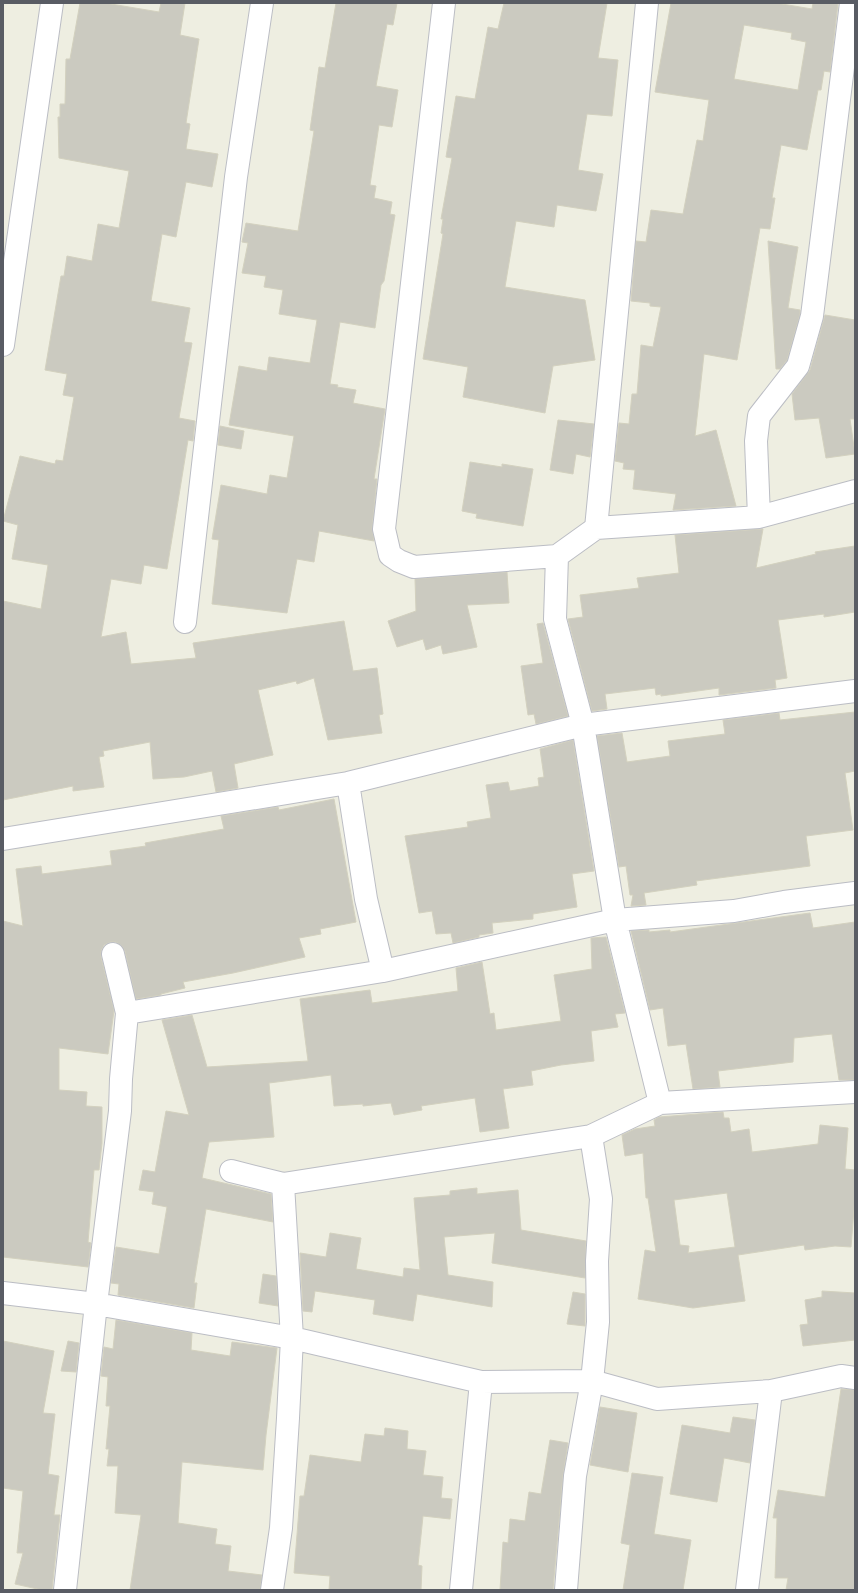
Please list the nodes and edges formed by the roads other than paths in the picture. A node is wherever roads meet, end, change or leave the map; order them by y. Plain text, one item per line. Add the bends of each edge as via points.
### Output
1 (52, 3) edge
2 (262, 3) edge
3 (444, 3) edge
4 (647, 3) edge
5 (851, 3) edge
6 (3, 345) edge
7 (855, 491) edge
8 (759, 517) junction
9 (596, 528) junction
10 (557, 556) junction
11 (185, 622) dead end
12 (855, 691) edge
13 (583, 725) junction
14 (348, 783) junction
15 (3, 839) edge
16 (855, 893) edge
17 (615, 920) junction
18 (113, 954) dead end
19 (383, 971) junction
20 (127, 1013) junction
21 (855, 1092) edge
22 (660, 1103) junction
23 (591, 1136) junction
24 (231, 1171) dead end
25 (283, 1184) junction
26 (3, 1293) edge
27 (96, 1304) junction
28 (292, 1338) junction
29 (855, 1378) edge
30 (592, 1381) junction
31 (481, 1382) junction
32 (771, 1391) junction
33 (64, 1590) edge
34 (272, 1590) edge
35 (461, 1590) edge
36 (566, 1590) edge
37 (747, 1590) edge

1 - 6 street
2 - 11 street via 236,177
3 - 10 street via 384,529 390,555 414,567
4 - 9 street
5 - 8 street via 812,316 798,366 759,416 756,441
7 - 8 street
8 - 9 street
9 - 10 street
10 - 13 street via 555,619
12 - 13 street
13 - 14 street
13 - 17 street
14 - 15 street
14 - 19 street via 366,899
16 - 17 street via 734,911
17 - 19 street
17 - 22 street
18 - 20 street
19 - 20 street
20 - 27 street via 120,1111
21 - 22 street
22 - 23 street
23 - 25 street
23 - 30 street via 602,1199 596,1261 598,1322
24 - 25 street
25 - 28 street
26 - 27 street
27 - 28 street
27 - 33 street
28 - 31 street
28 - 34 street via 280,1528
29 - 32 street via 841,1376
30 - 31 street
30 - 32 street via 657,1399
30 - 36 street via 576,1476
31 - 35 street
32 - 37 street

